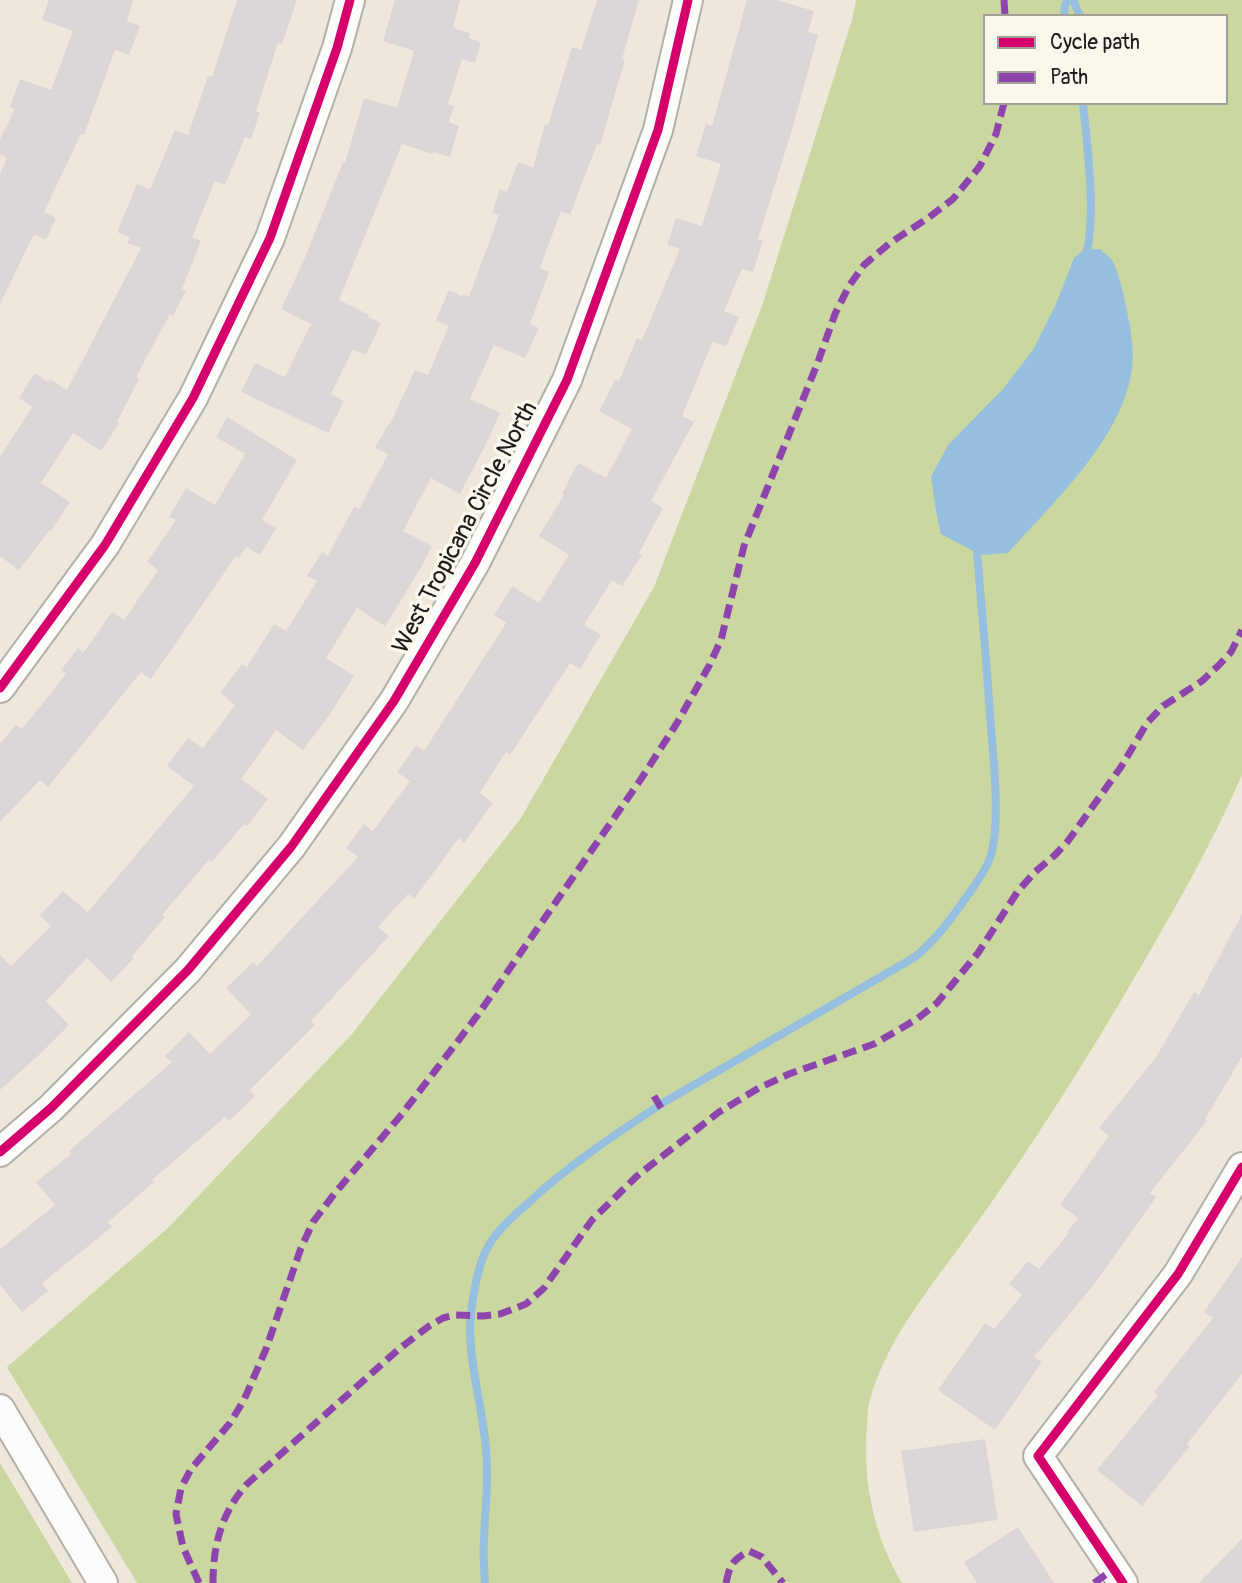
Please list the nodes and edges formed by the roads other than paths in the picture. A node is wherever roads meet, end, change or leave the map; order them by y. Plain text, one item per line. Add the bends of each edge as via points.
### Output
1 (350, 0) edge
2 (688, 0) edge
3 (0, 688) edge
4 (0, 1152) edge
5 (1242, 1167) edge
6 (0, 1409) edge
7 (103, 1583) edge
8 (1123, 1583) edge

1 - 3 street via 338,48 270,238 193,398 105,545
2 - 4 street, West Tropicana Circle North via 658,130 567,380 475,563 394,701 291,847 188,970 51,1108
5 - 8 street via 1178,1274 1038,1455
6 - 7 street

